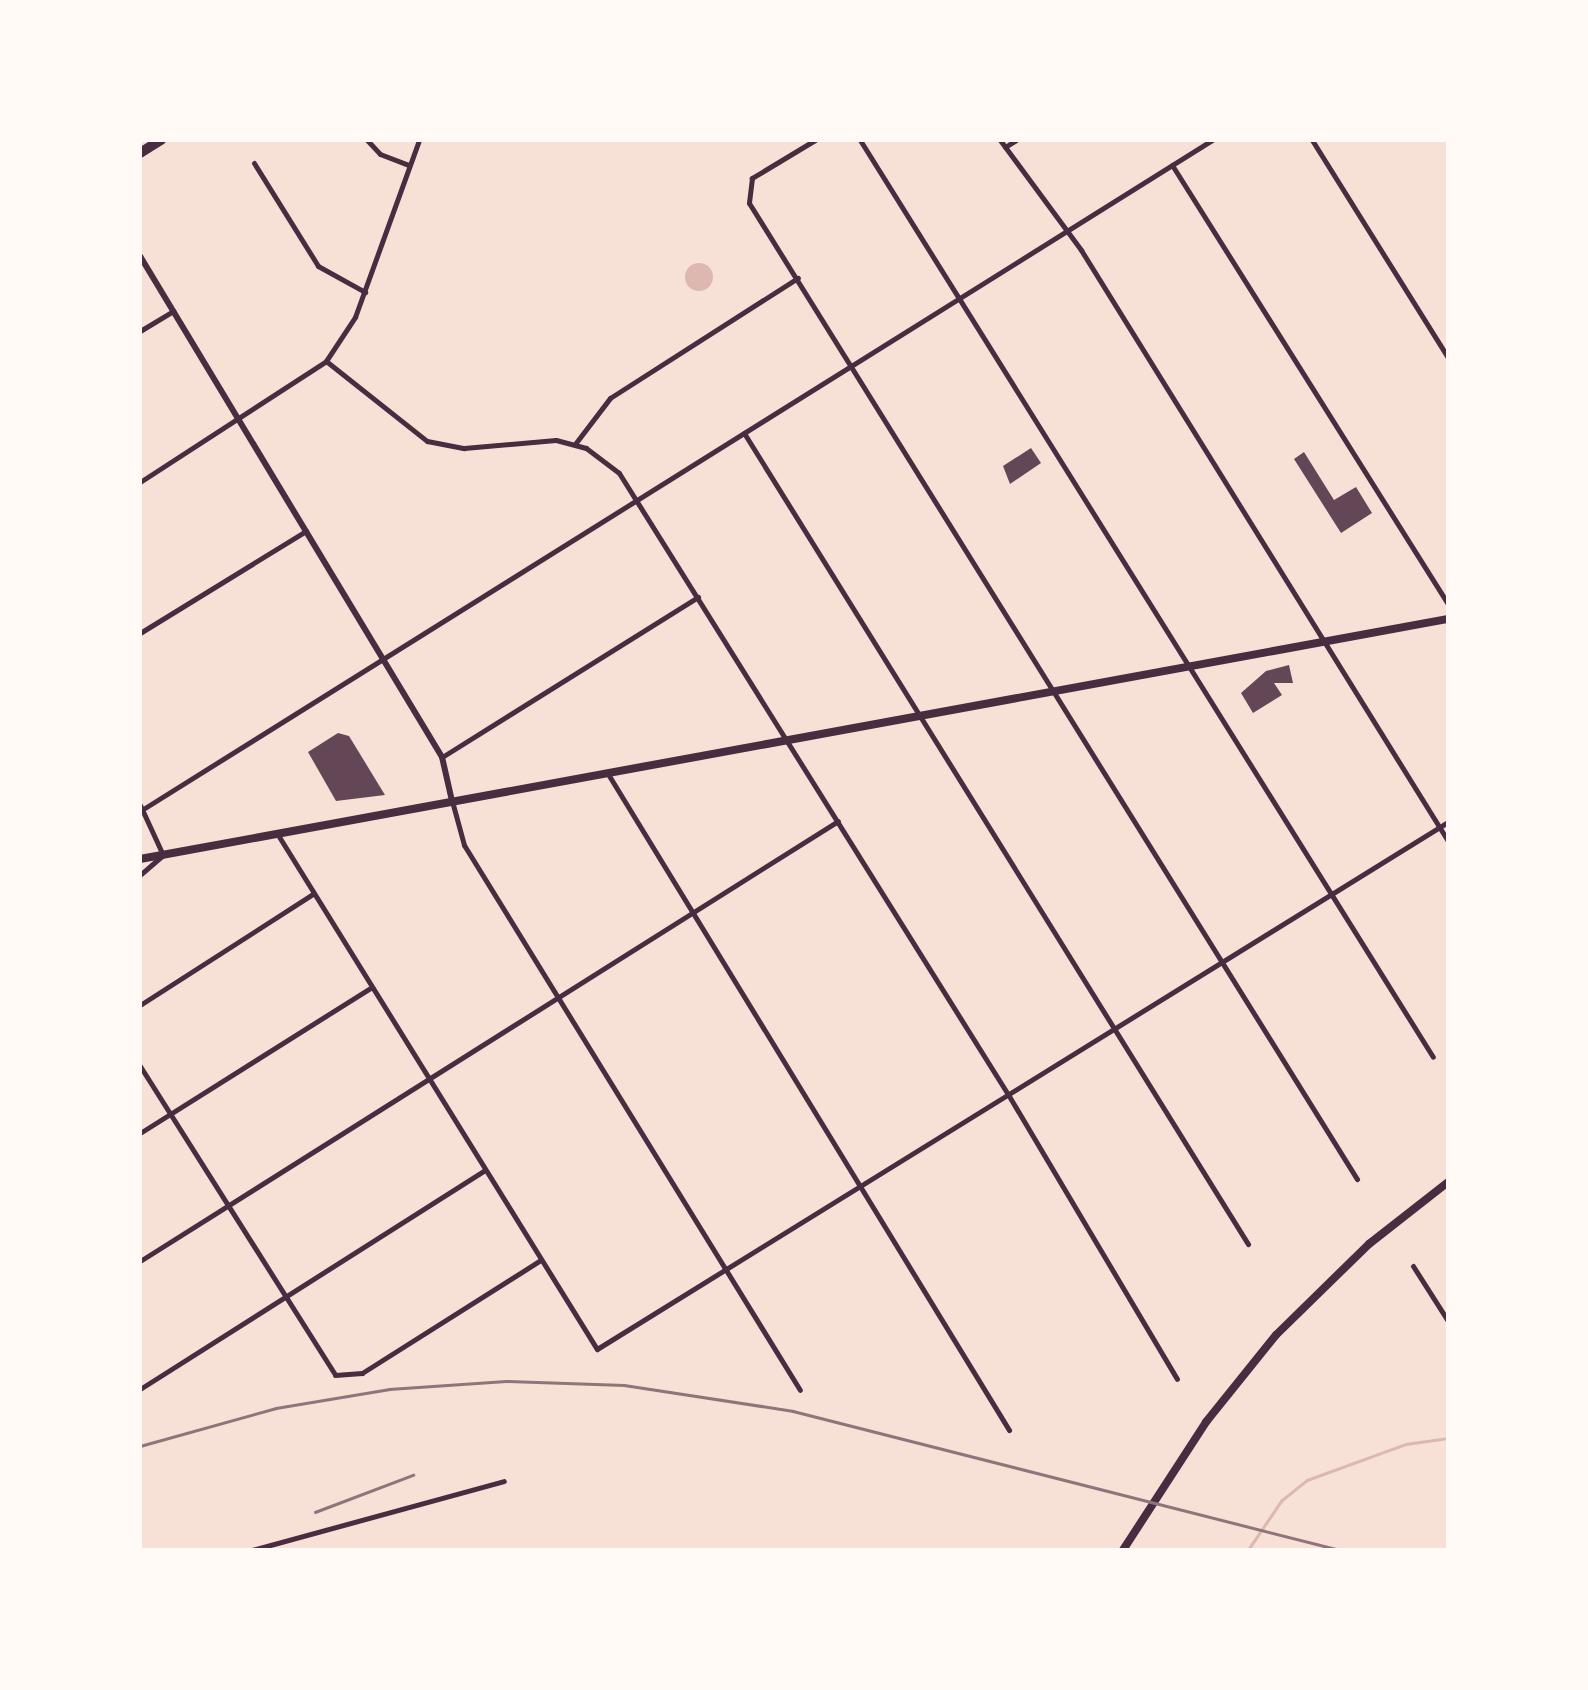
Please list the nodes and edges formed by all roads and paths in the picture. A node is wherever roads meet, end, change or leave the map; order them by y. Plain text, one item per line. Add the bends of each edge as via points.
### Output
1 (160, 140) edge
2 (367, 140) edge
3 (419, 140) edge
4 (815, 140) edge
5 (860, 140) edge
6 (1000, 140) edge
7 (1016, 140) edge
8 (1212, 140) edge
9 (1312, 140) edge
10 (1005, 147) junction
11 (140, 153) edge
12 (254, 162) dead end
13 (410, 165) junction
14 (1172, 165) junction
15 (1068, 230) junction
16 (140, 256) edge
17 (798, 278) junction
18 (365, 292) junction
19 (961, 297) junction
20 (173, 311) junction
21 (140, 331) edge
22 (1448, 358) edge
23 (326, 361) junction
24 (853, 365) junction
25 (240, 421) junction
26 (744, 432) junction
27 (574, 444) junction
28 (140, 482) edge
29 (638, 500) junction
30 (306, 530) junction
31 (698, 597) junction
32 (1448, 604) edge
33 (1448, 618) edge
34 (140, 634) edge
35 (1325, 642) junction
36 (383, 659) junction
37 (1190, 667) junction
38 (1056, 692) junction
39 (922, 716) junction
40 (788, 741) junction
41 (442, 756) junction
42 (608, 774) junction
43 (452, 802) junction
44 (141, 809) edge
45 (838, 821) junction
46 (1448, 822) edge
47 (1440, 827) junction
48 (277, 834) junction
49 (1448, 841) edge
50 (163, 854) junction
51 (140, 859) edge
52 (140, 875) edge
53 (313, 894) junction
54 (1332, 894) junction
55 (694, 911) junction
56 (1224, 962) junction
57 (371, 987) junction
58 (558, 996) junction
59 (140, 1005) edge
60 (1117, 1029) junction
61 (1433, 1057) dead end
62 (140, 1066) edge
63 (427, 1078) junction
64 (1009, 1096) junction
65 (170, 1114) junction
66 (140, 1133) edge
67 (485, 1170) junction
68 (1357, 1179) dead end
69 (1448, 1182) edge
70 (865, 1186) junction
71 (227, 1206) junction
72 (1248, 1244) dead end
73 (540, 1260) junction
74 (140, 1261) edge
75 (1413, 1266) dead end
76 (726, 1272) junction
77 (284, 1298) junction
78 (1448, 1321) edge
79 (1177, 1379) dead end
80 (140, 1389) edge
81 (800, 1390) dead end
82 (1009, 1430) dead end
83 (504, 1481) dead end
84 (252, 1550) edge
85 (1123, 1550) edge

1 - 11 highway
2 - 13 street via 380,154
3 - 13 street
4 - 17 street via 758,174 746,192
5 - 19 street
6 - 10 street
7 - 10 street
8 - 14 street
9 - 22 street
10 - 15 street
12 - 18 street via 318,266
13 - 18 street
14 - 15 street
14 - 32 street
15 - 19 street
15 - 35 street
16 - 20 street
17 - 24 street
17 - 27 street via 610,398
18 - 23 street
19 - 24 street
19 - 37 street
20 - 21 street
20 - 25 street
23 - 25 street
23 - 27 street via 409,431 438,445
24 - 26 street
24 - 38 street
25 - 28 street
25 - 30 street
26 - 29 street
26 - 39 street
27 - 29 street via 611,465
29 - 31 street
29 - 36 street
30 - 34 street
30 - 36 street
31 - 40 street
31 - 41 street
33 - 35 main road
35 - 37 main road
35 - 47 street
36 - 41 street
36 - 44 street
37 - 38 main road
37 - 54 street
38 - 39 main road
38 - 56 street
39 - 40 main road
39 - 60 street
40 - 42 main road
40 - 45 street
41 - 43 street
42 - 43 main road
42 - 55 street
43 - 48 main road
43 - 58 street via 464,844
44 - 50 street
45 - 55 street
45 - 64 street
46 - 47 street
47 - 49 street
47 - 54 street
48 - 50 main road
48 - 53 street
50 - 51 main road
50 - 52 street
53 - 57 street
53 - 59 street
54 - 56 street
54 - 61 street
55 - 58 street
55 - 70 street
56 - 60 street
56 - 68 street
57 - 63 street
57 - 65 street
58 - 63 street
58 - 76 street
60 - 64 street
60 - 72 street
62 - 65 street
63 - 67 street
63 - 71 street
64 - 70 street
64 - 79 street
65 - 66 street
65 - 71 street
67 - 73 street
67 - 77 street
69 - 85 main road via 1369,1244 1276,1335 1206,1422
70 - 76 street
70 - 82 street
71 - 74 street
71 - 77 street
73 - 76 street via 597,1350
73 - 77 street via 362,1374 330,1371
75 - 78 street
76 - 81 street
77 - 80 street
83 - 84 street

